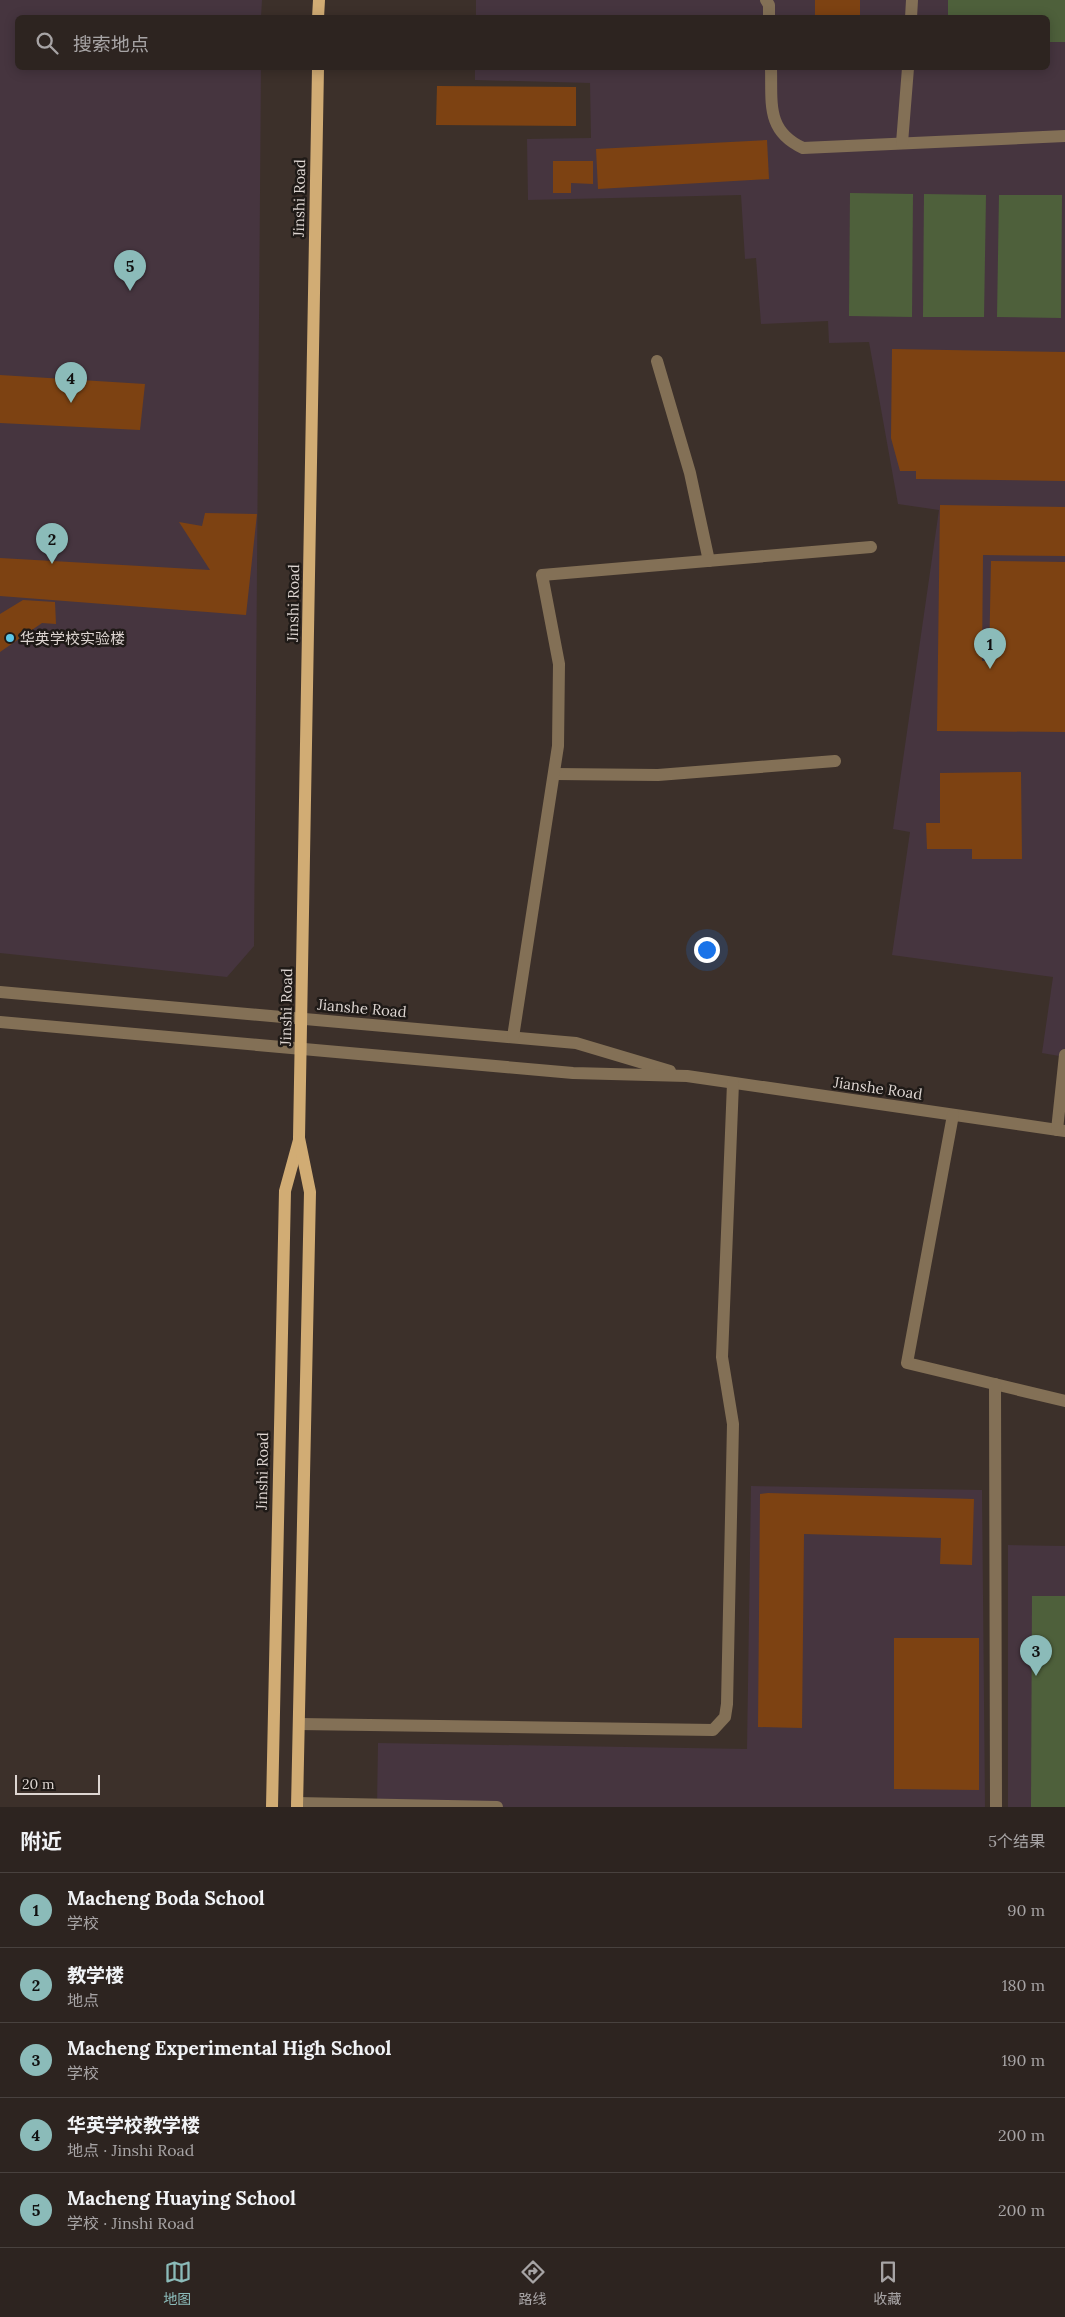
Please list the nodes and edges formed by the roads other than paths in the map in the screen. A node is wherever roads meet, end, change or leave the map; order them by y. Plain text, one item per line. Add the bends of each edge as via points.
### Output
1 (319, 0) edge
2 (766, 0) edge
3 (912, 0) edge
4 (318, 15) edge
5 (769, 15) edge
6 (911, 15) edge
7 (318, 70) edge
8 (771, 70) edge
9 (908, 70) edge
10 (1065, 136) edge
11 (902, 143) junction
12 (657, 361) dead end
13 (871, 547) dead end
14 (709, 561) junction
15 (836, 761) dead end
16 (555, 774) junction
17 (0, 992) edge
18 (302, 1019) junction
19 (0, 1022) edge
20 (513, 1038) junction
21 (301, 1049) junction
22 (1065, 1055) edge
23 (687, 1076) junction
24 (734, 1083) junction
25 (953, 1115) junction
26 (1061, 1131) edge
27 (299, 1138) junction
28 (995, 1384) junction
29 (1065, 1401) edge
30 (299, 1724) junction
31 (297, 1805) edge
32 (272, 1807) edge
33 (498, 1807) edge
34 (996, 1807) edge

1 - 4 main road
2 - 5 street
3 - 6 street
7 - 18 main road, Jinshi Road
8 - 11 street via 772,117 791,142 803,148
9 - 11 street
10 - 11 street
12 - 14 street via 690,473
13 - 14 street
14 - 16 street via 542,575 559,664
15 - 16 street via 658,774
16 - 20 street
17 - 18 street, Jianshe Road
18 - 20 street, Jianshe Road
18 - 21 main road, Jinshi Road
19 - 21 street, Jianshe Road
20 - 23 street, Jianshe Road via 576,1043
21 - 23 street, Jianshe Road via 573,1072
21 - 27 main road, Jinshi Road
22 - 26 street
23 - 24 street, Jianshe Road
24 - 25 street, Jianshe Road
24 - 30 street via 722,1357 734,1424 725,1717 713,1730
25 - 26 street, Jianshe Road
25 - 28 street via 907,1363
27 - 30 main road, Jinshi Road via 310,1192
27 - 32 main road, Jinshi Road via 285,1191
28 - 29 street
28 - 34 street
30 - 31 main road, Jinshi Road
31 - 33 street

